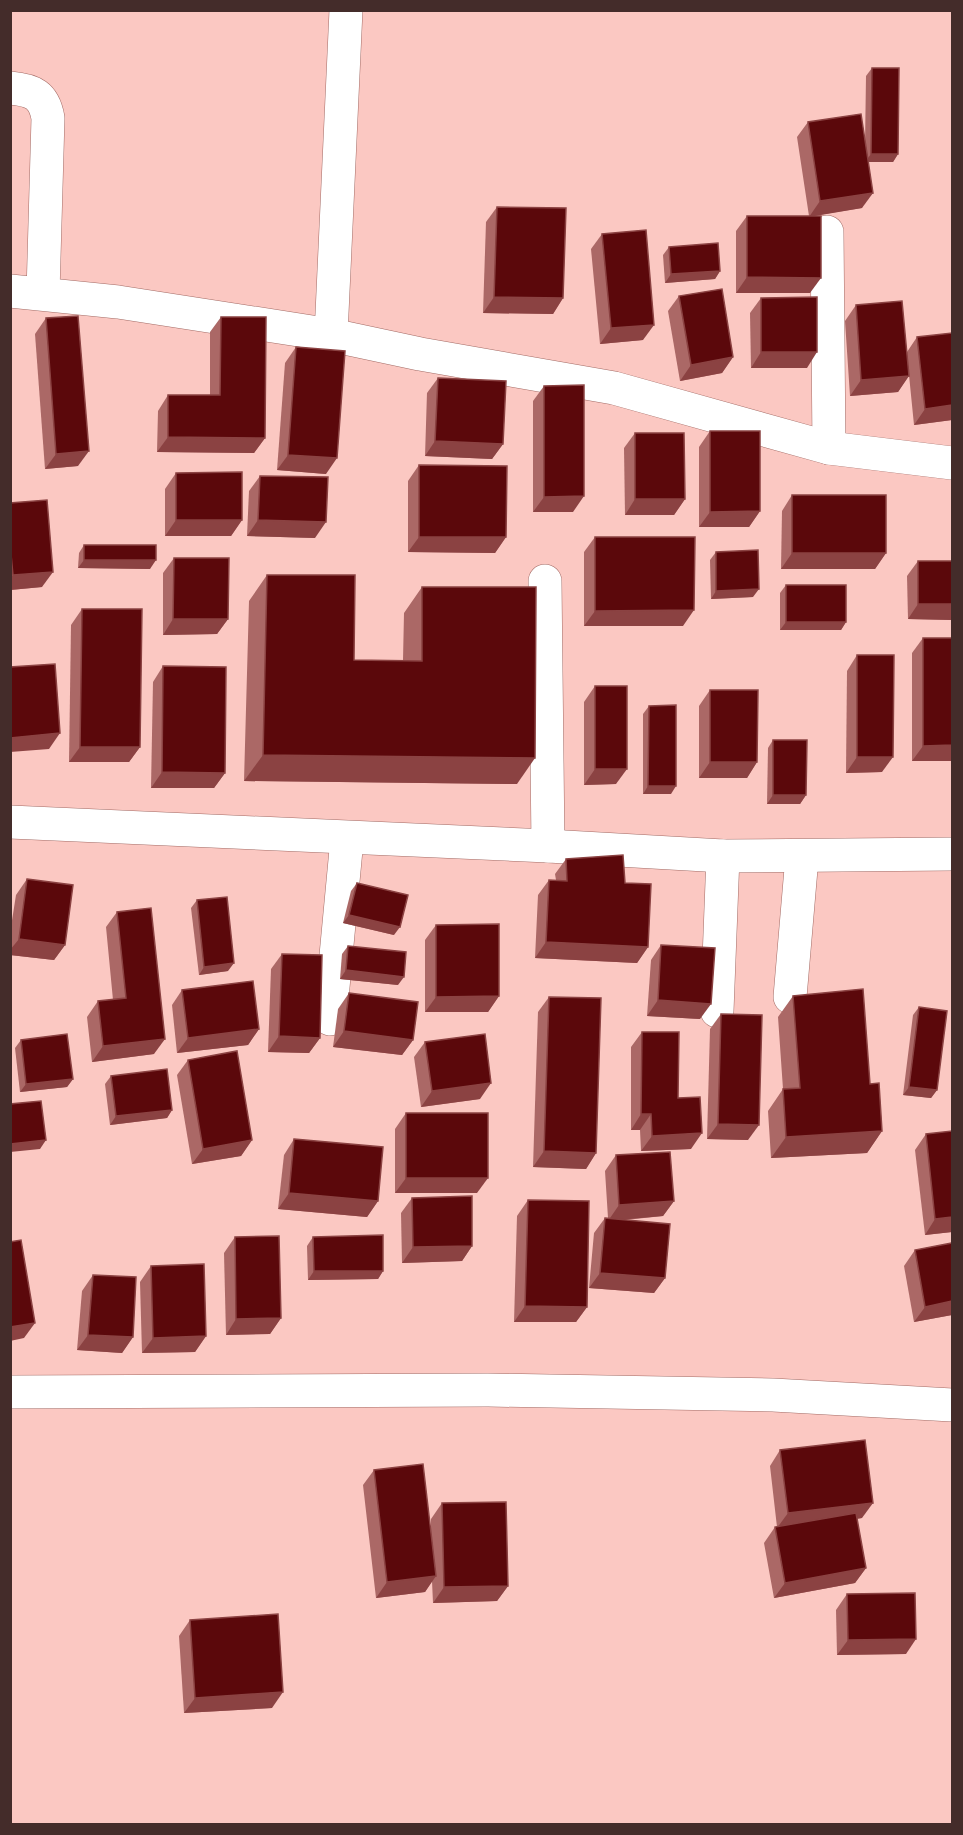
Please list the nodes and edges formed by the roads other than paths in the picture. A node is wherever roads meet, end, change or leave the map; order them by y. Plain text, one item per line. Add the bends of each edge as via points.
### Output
1 (346, 10) edge
2 (10, 88) edge
3 (827, 232) dead end
4 (10, 291) edge
5 (43, 293) junction
6 (331, 335) junction
7 (829, 448) junction
8 (952, 463) edge
9 (545, 581) dead end
10 (10, 822) edge
11 (347, 839) junction
12 (548, 846) junction
13 (952, 854) edge
14 (723, 856) junction
15 (802, 857) junction
16 (790, 997) dead end
17 (717, 1011) dead end
18 (330, 1019) dead end
19 (10, 1392) edge
20 (952, 1405) edge

1 - 6 street
2 - 5 street via 29,90 46,104
3 - 7 street
4 - 5 street
5 - 6 street
6 - 7 street via 614,388
7 - 8 street
9 - 12 street
10 - 11 street
11 - 12 street
11 - 18 street
12 - 14 street
13 - 15 street
14 - 15 street
14 - 17 street
15 - 16 street
19 - 20 street via 500,1390 773,1395

